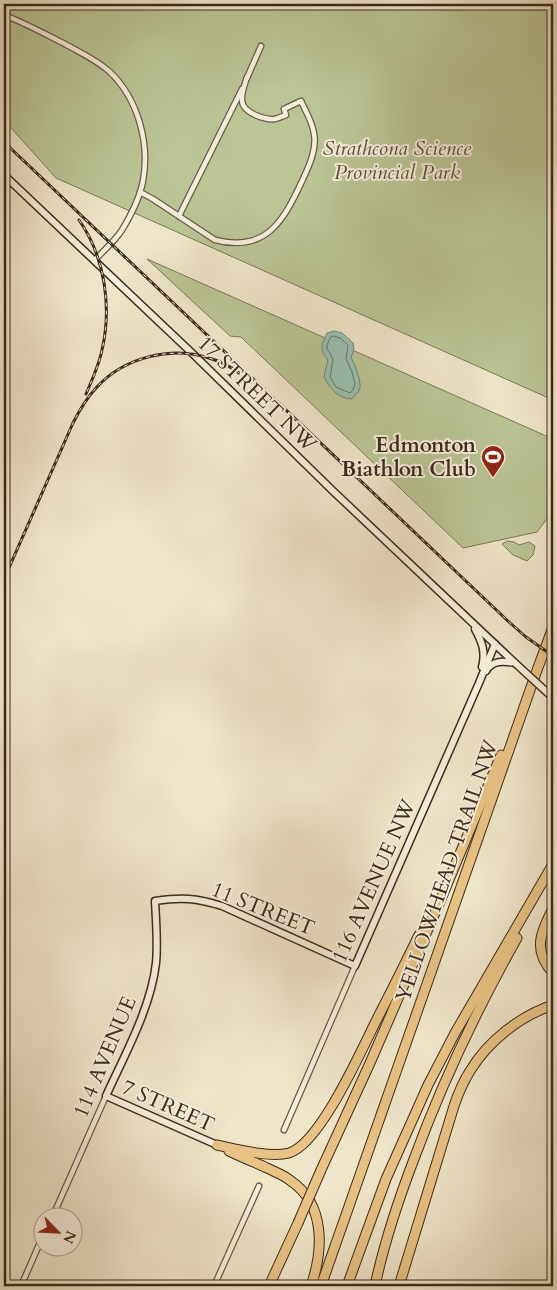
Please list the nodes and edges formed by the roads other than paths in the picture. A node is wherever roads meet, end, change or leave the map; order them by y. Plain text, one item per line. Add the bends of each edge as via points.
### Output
1 (4, 15) edge
2 (261, 46) dead end
3 (248, 77) junction
4 (4, 175) edge
5 (140, 192) junction
6 (179, 216) junction
7 (94, 260) junction
8 (471, 622) junction
9 (553, 628) edge
10 (494, 644) junction
11 (515, 663) junction
12 (479, 683) junction
13 (530, 691) junction
14 (552, 697) edge
15 (551, 867) edge
16 (442, 899) junction
17 (155, 901) joint
18 (553, 908) edge
19 (355, 966) junction
20 (553, 973) edge
21 (553, 1005) edge
22 (106, 1096) junction
23 (284, 1130) dead end
24 (217, 1145) junction
25 (259, 1186) dead end
26 (56, 1208) edge
27 (284, 1254) junction
28 (33, 1258) edge
29 (21, 1286) edge
30 (214, 1286) edge
31 (269, 1286) edge
32 (274, 1286) edge
33 (311, 1286) edge
34 (321, 1286) edge
35 (347, 1286) edge
36 (375, 1286) edge
37 (399, 1286) edge

1 - 5 street via 24,22 94,60 120,82 139,118 145,169
2 - 3 street
3 - 6 street
3 - 6 street via 242,100 249,111 274,119 286,114 284,109 301,102 312,126 315,140 295,196 278,224 267,234 249,242 236,244 215,240
4 - 7 street, 17 STREET NW
5 - 6 street
5 - 7 street via 122,230
7 - 8 street, 17 STREET NW
8 - 10 street, 17 STREET NW
8 - 12 street via 484,650
9 - 13 highway, YELLOWHEAD TRAIL NW
10 - 11 street, 17 STREET NW
10 - 12 street, 116 AVENUE NW
11 - 12 street via 497,662 489,666
11 - 14 street, 17 STREET NW, bridge
12 - 19 street, 116 AVENUE NW
13 - 16 highway
13 - 34 highway, YELLOWHEAD TRAIL NW
15 - 35 highway via 428,1085 386,1179
15 - 36 highway via 524,926 462,1042 438,1098 395,1212
16 - 24 highway via 423,927 341,1091 311,1136 296,1150 280,1154
16 - 27 highway, bridge
17 - 19 street, 11 STREET via 193,899 222,906
17 - 22 street, 114 AVENUE via 156,962 148,1001
18 - 20 highway via 540,943 543,960
19 - 23 street, 116 AVENUE NW
21 - 37 highway via 518,1022 482,1053 470,1070 454,1106
22 - 24 street, 7 STREET
22 - 26 street, 114 AVENUE
24 - 33 highway via 283,1175 305,1194 316,1215 320,1242
25 - 30 street
27 - 31 highway
27 - 32 highway
28 - 29 street

